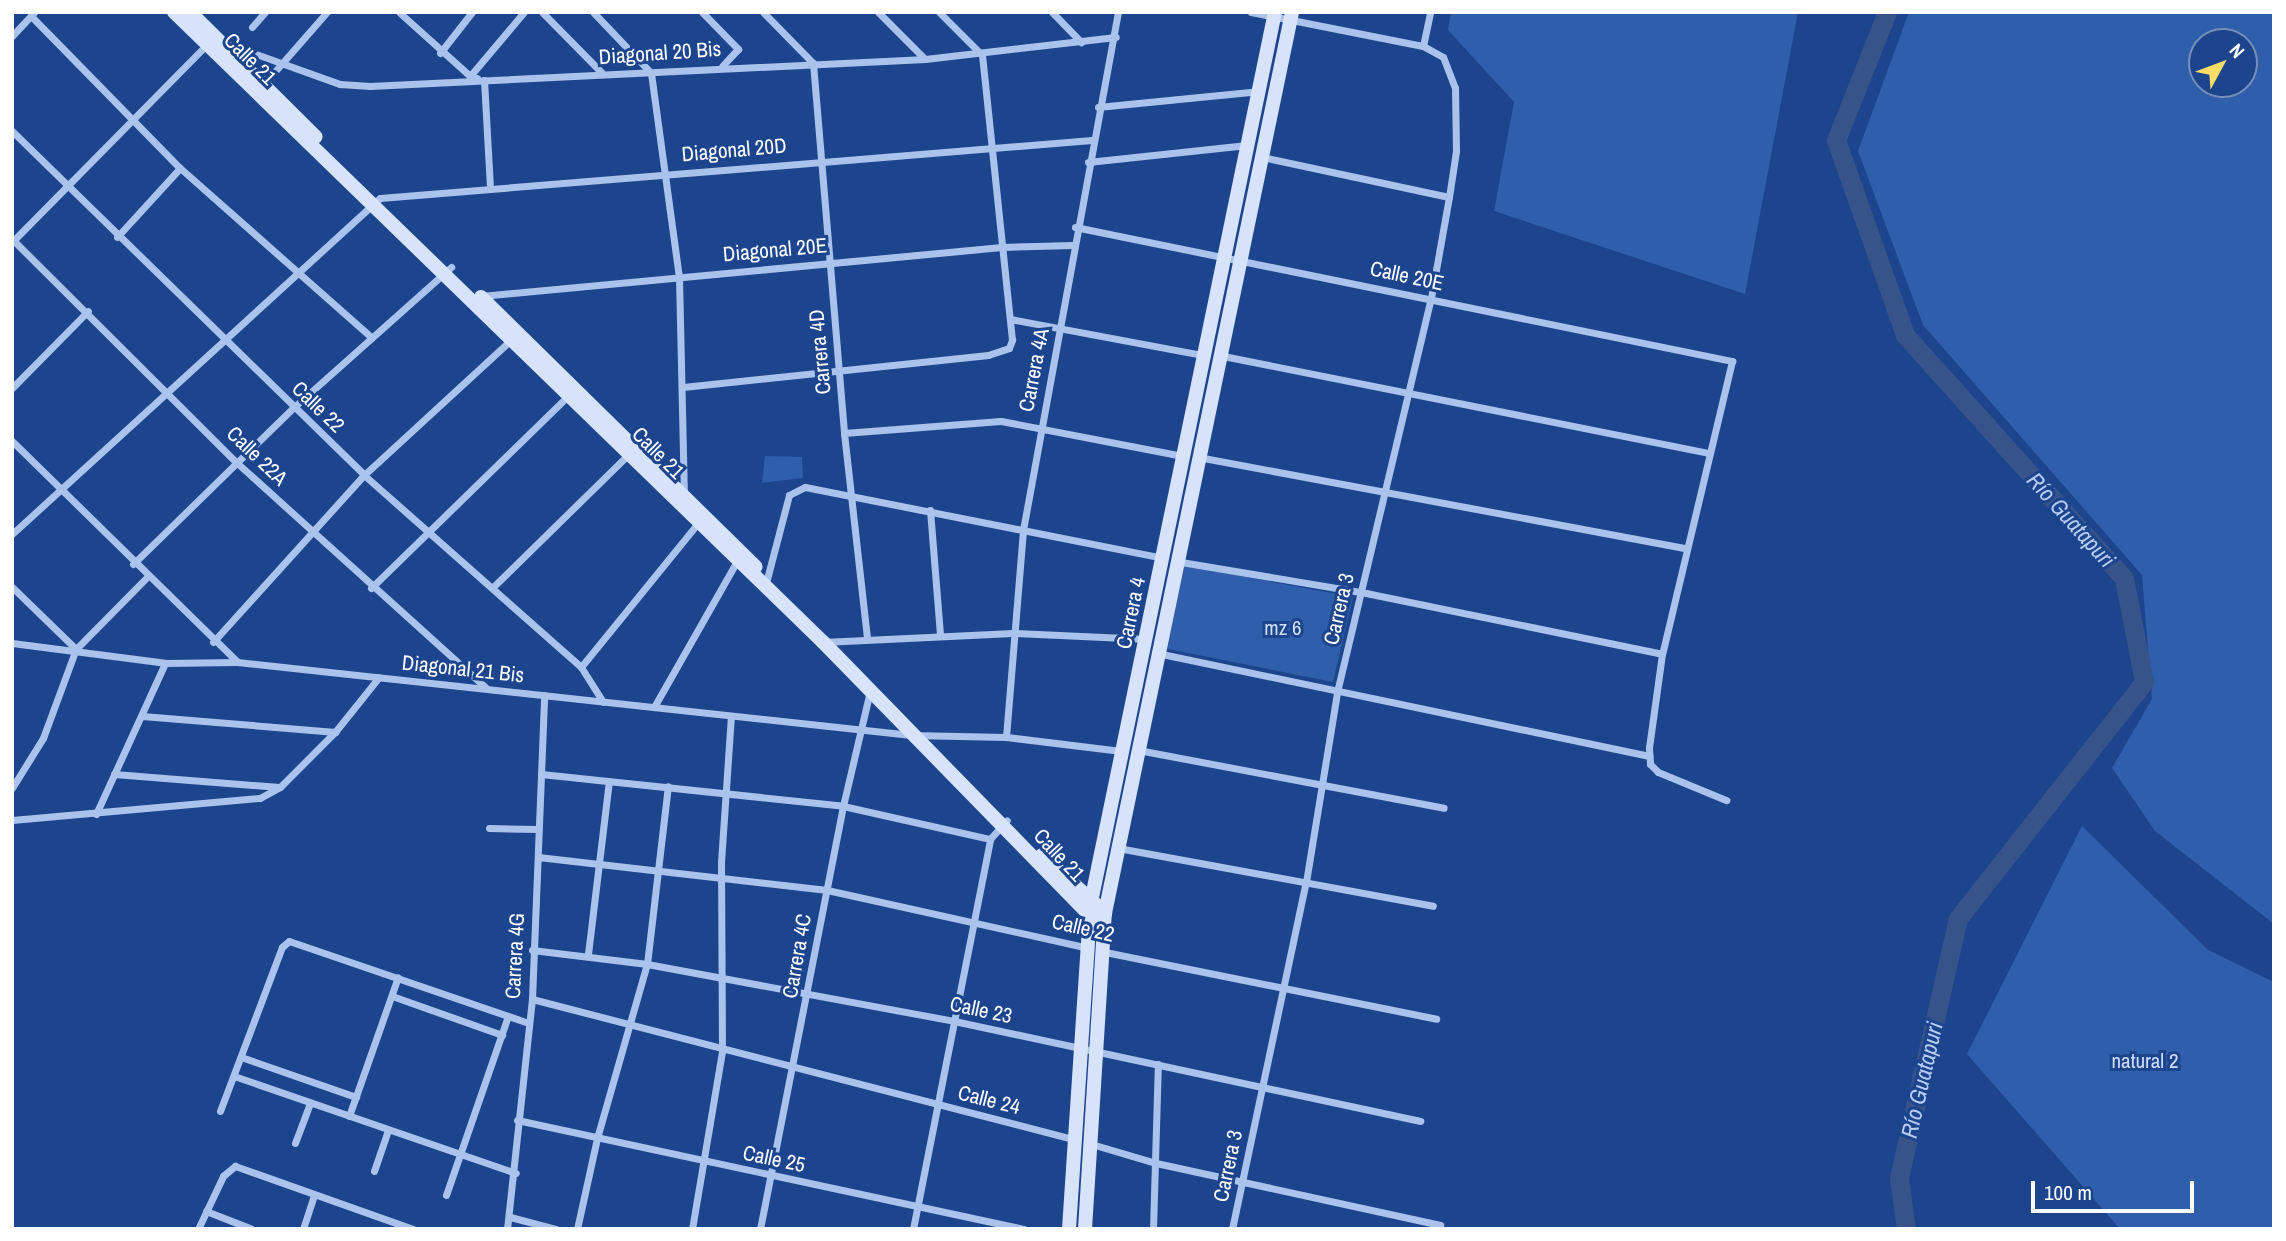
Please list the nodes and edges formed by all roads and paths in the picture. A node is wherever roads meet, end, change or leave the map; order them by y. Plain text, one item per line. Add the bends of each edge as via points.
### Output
1 (174, 12) edge
2 (190, 12) edge
3 (265, 12) edge
4 (327, 12) edge
5 (472, 12) edge
6 (524, 12) edge
7 (542, 12) edge
8 (593, 12) edge
9 (702, 12) edge
10 (763, 12) edge
11 (878, 12) edge
12 (939, 12) edge
13 (1052, 12) edge
14 (1251, 12) edge
15 (1430, 12) edge
16 (400, 13) edge
17 (1117, 13) edge
18 (32, 14) edge
19 (1275, 14) edge
20 (1291, 16) edge
21 (252, 27) dead end
22 (12, 36) edge
23 (1116, 37) junction
24 (210, 41) junction
25 (1081, 42) junction
26 (1423, 47) junction
27 (440, 53) junction
28 (982, 55) junction
29 (925, 59) junction
30 (813, 63) junction
31 (282, 66) junction
32 (722, 66) junction
33 (651, 73) junction
34 (603, 74) junction
35 (470, 76) junction
36 (484, 80) junction
37 (259, 90) junction
38 (1260, 91) junction
39 (1098, 107) junction
40 (131, 121) junction
41 (12, 131) edge
42 (1092, 140) junction
43 (1250, 144) junction
44 (991, 147) junction
45 (1259, 157) junction
46 (820, 159) junction
47 (1088, 162) junction
48 (180, 168) junction
49 (666, 174) junction
50 (68, 186) junction
51 (490, 186) junction
52 (1450, 197) junction
53 (376, 201) junction
54 (1075, 227) junction
55 (117, 237) junction
56 (13, 240) edge
57 (1073, 245) junction
58 (1002, 247) junction
59 (1232, 257) junction
60 (830, 263) junction
61 (447, 269) junction
62 (298, 273) junction
63 (679, 277) junction
64 (481, 297) junction
65 (1431, 298) junction
66 (89, 311) junction
67 (1010, 319) junction
68 (1061, 326) junction
69 (372, 338) junction
70 (222, 340) junction
71 (511, 340) junction
72 (1202, 355) junction
73 (1218, 355) junction
74 (840, 372) junction
75 (683, 387) junction
76 (12, 388) edge
77 (166, 390) junction
78 (1406, 394) junction
79 (568, 396) junction
80 (293, 408) junction
81 (1041, 428) junction
82 (844, 433) junction
83 (12, 441) edge
84 (629, 453) junction
85 (1709, 453) junction
86 (1190, 457) junction
87 (236, 461) junction
88 (364, 475) junction
89 (60, 489) junction
90 (1382, 492) junction
91 (852, 496) junction
92 (683, 500) junction
93 (930, 510) junction
94 (698, 523) junction
95 (1023, 530) junction
96 (428, 532) junction
97 (311, 533) junction
98 (12, 534) edge
99 (1686, 548) junction
100 (1170, 559) junction
101 (737, 561) junction
102 (133, 564) junction
103 (147, 577) junction
104 (766, 579) junction
105 (494, 586) junction
106 (12, 587) edge
107 (371, 588) junction
108 (1361, 592) junction
109 (1013, 634) junction
110 (940, 635) junction
111 (867, 637) junction
112 (1147, 639) junction
113 (826, 641) junction
114 (213, 642) junction
115 (12, 643) edge
116 (76, 649) junction
117 (1156, 653) junction
118 (1662, 654) junction
119 (237, 662) junction
120 (165, 663) junction
121 (581, 667) junction
122 (379, 677) junction
123 (487, 689) junction
124 (870, 690) junction
125 (1337, 692) junction
126 (544, 695) junction
127 (603, 702) junction
128 (654, 707) junction
129 (142, 716) junction
130 (731, 716) junction
131 (861, 730) junction
132 (335, 732) junction
133 (916, 734) junction
134 (1006, 737) junction
135 (1138, 750) junction
136 (1123, 751) junction
137 (1649, 755) junction
138 (114, 774) junction
139 (541, 774) junction
140 (609, 781) junction
141 (668, 786) junction
142 (280, 787) junction
143 (1322, 787) junction
144 (12, 788) edge
145 (727, 791) junction
146 (1726, 800) dead end
147 (843, 806) junction
148 (1444, 808) dead end
149 (96, 814) junction
150 (12, 820) edge
151 (1004, 822) junction
152 (489, 828) dead end
153 (537, 829) junction
154 (990, 839) junction
155 (1118, 848) junction
156 (538, 857) junction
157 (598, 865) junction
158 (658, 868) junction
159 (721, 876) junction
160 (1306, 882) junction
161 (827, 890) junction
162 (1091, 902) junction
163 (1433, 906) dead end
164 (1105, 913) junction
165 (1091, 920) junction
166 (973, 921) junction
167 (1104, 930) junction
168 (532, 950) junction
169 (1097, 950) junction
170 (587, 954) junction
171 (648, 964) junction
172 (398, 977) junction
173 (724, 980) junction
174 (1283, 989) junction
175 (392, 996) junction
176 (808, 996) junction
177 (532, 999) junction
178 (508, 1016) junction
179 (1436, 1019) dead end
180 (954, 1021) junction
181 (528, 1023) junction
182 (631, 1025) junction
183 (502, 1035) junction
184 (722, 1051) junction
185 (1089, 1051) junction
186 (241, 1057) junction
187 (1158, 1064) junction
188 (793, 1069) junction
189 (233, 1076) junction
190 (1262, 1087) junction
191 (356, 1097) junction
192 (310, 1103) junction
193 (936, 1104) junction
194 (220, 1111) dead end
195 (349, 1116) junction
196 (517, 1120) junction
197 (1420, 1121) dead end
198 (388, 1130) junction
199 (597, 1138) junction
200 (1074, 1139) junction
201 (295, 1143) dead end
202 (1090, 1144) junction
203 (459, 1155) junction
204 (705, 1161) junction
205 (1156, 1163) junction
206 (374, 1171) dead end
207 (516, 1173) junction
208 (771, 1176) junction
209 (1243, 1183) junction
210 (314, 1195) junction
211 (446, 1195) dead end
212 (917, 1209) junction
213 (206, 1211) junction
214 (510, 1217) junction
215 (1440, 1225) dead end
216 (198, 1229) edge
217 (252, 1229) edge
218 (303, 1229) edge
219 (413, 1229) edge
220 (507, 1229) edge
221 (556, 1229) edge
222 (577, 1229) edge
223 (692, 1229) edge
224 (760, 1229) edge
225 (913, 1229) edge
226 (1024, 1229) edge
227 (1069, 1229) edge
228 (1085, 1229) edge
229 (1153, 1229) edge
230 (1232, 1229) edge

1 - 24 main road, Calle 21
2 - 24 main road, Calle 21
3 - 21 street
4 - 31 street
5 - 27 street
6 - 35 street
7 - 34 street
8 - 33 street
9 - 32 street via 737,48
10 - 30 street
11 - 29 street
12 - 28 street
13 - 25 street
14 - 19 street
15 - 26 street
16 - 27 street
17 - 23 street, Carrera 4A
18 - 22 street
18 - 40 street
19 - 20 street
19 - 38 main road, Carrera 4
20 - 26 street
20 - 45 main road, Carrera 4
23 - 25 street, Diagonal 20 Bis
23 - 39 street, Carrera 4A
24 - 31 street, Diagonal 20 Bis
24 - 37 main road, Calle 21
24 - 40 street
25 - 28 street, Diagonal 20 Bis
26 - 52 street, Carrera 3 via 1443,57 1455,88 1456,150
27 - 35 street
28 - 29 street, Diagonal 20 Bis
28 - 44 street
29 - 30 street, Diagonal 20 Bis
30 - 32 street, Diagonal 20 Bis
30 - 46 street, Carrera 4D
31 - 36 street, Diagonal 20 Bis via 340,84
31 - 37 street
32 - 33 street, Diagonal 20 Bis
33 - 34 street, Diagonal 20 Bis
33 - 49 street
34 - 36 street, Diagonal 20 Bis
35 - 36 street
36 - 51 street
37 - 53 main road, Calle 21
38 - 39 street
38 - 43 main road, Carrera 4
39 - 42 street, Carrera 4A
40 - 48 street
40 - 50 street
41 - 50 street, Calle 22
42 - 44 street, Diagonal 20D
42 - 47 street, Carrera 4A
43 - 47 street
43 - 59 main road, Carrera 4
44 - 46 street, Diagonal 20D
44 - 58 street
45 - 52 street
45 - 59 main road, Carrera 4
46 - 49 street, Diagonal 20D
46 - 60 street, Carrera 4D
47 - 54 street, Carrera 4A
48 - 55 street
48 - 62 street
49 - 51 street, Diagonal 20D
49 - 63 street
50 - 55 street, Calle 22
50 - 56 street
51 - 53 street, Diagonal 20D
52 - 65 street, Carrera 3
53 - 61 main road, Calle 21
53 - 62 street
54 - 57 street, Carrera 4A
54 - 59 street, Calle 20E
55 - 70 street, Calle 22
56 - 66 street, Calle 22A
57 - 58 street, Diagonal 20E
57 - 68 street, Carrera 4A
58 - 60 street, Diagonal 20E
58 - 67 street
59 - 65 street, Calle 20E
59 - 72 main road, Carrera 4
59 - 73 main road, Carrera 4
60 - 63 street, Diagonal 20E
60 - 74 street, Carrera 4D
61 - 64 main road, Calle 21
61 - 69 street
61 - 71 main road, Calle 21
62 - 69 street
62 - 70 street
63 - 64 street, Diagonal 20E
63 - 75 street
64 - 92 main road, Calle 21
65 - 78 street, Carrera 3
65 - 85 street, Calle 20E via 1732,361
66 - 76 street
66 - 77 street, Calle 22A
67 - 68 street
67 - 74 street via 1012,345 1002,353
68 - 72 street
68 - 81 street, Carrera 4A
69 - 80 street
70 - 77 street
70 - 80 street, Calle 22
71 - 79 main road, Calle 21
71 - 88 street
72 - 86 main road, Carrera 4
73 - 78 street
73 - 86 main road, Carrera 4
74 - 75 street
74 - 82 street, Carrera 4D
75 - 92 street
77 - 87 street, Calle 22A
77 - 89 street
78 - 85 street
78 - 90 street, Carrera 3
79 - 84 main road, Calle 21
79 - 96 street
80 - 87 street
80 - 88 street, Calle 22
81 - 82 street via 1001,421
81 - 86 street
81 - 95 street, Carrera 4A
82 - 91 street, Carrera 4D
83 - 89 street
84 - 92 main road, Calle 21
84 - 105 street
85 - 99 street
86 - 90 street
86 - 100 main road, Carrera 4
87 - 97 street, Calle 22A
87 - 102 street
88 - 96 street, Calle 22
88 - 97 street
89 - 98 street
89 - 102 street
90 - 99 street
90 - 108 street, Carrera 3
91 - 93 street
91 - 104 street via 810,486 793,490
91 - 111 street, Carrera 4D
92 - 94 main road, Calle 21
92 - 104 main road, Calle 21
93 - 95 street
93 - 110 street
94 - 101 main road, Calle 21
94 - 121 street
95 - 100 street
95 - 109 street, Carrera 4A
96 - 105 street, Calle 22
96 - 107 street
97 - 107 street, Calle 22A
97 - 114 street
99 - 118 street
100 - 108 street
100 - 112 main road, Carrera 4
100 - 117 main road, Carrera 4
101 - 113 main road, Calle 21
101 - 128 street
102 - 103 street
103 - 114 street
103 - 116 street
104 - 113 main road, Calle 21
105 - 121 street, Calle 22
106 - 116 street
107 - 123 street, Calle 22A
108 - 118 street
108 - 125 street, Carrera 3
109 - 110 street
109 - 112 street
109 - 134 street, Carrera 4A
110 - 111 street
111 - 113 street
112 - 136 main road, Carrera 4
113 - 124 main road, Calle 21
113 - 133 main road, Calle 21
114 - 119 street
115 - 116 street, Diagonal 21 Bis
116 - 120 street, Diagonal 21 Bis
116 - 144 street via 43,738
117 - 125 street
117 - 135 main road, Carrera 4
118 - 137 street
119 - 120 street, Diagonal 21 Bis
119 - 122 street, Diagonal 21 Bis
120 - 129 street
121 - 127 street, Calle 22
122 - 123 street, Diagonal 21 Bis
122 - 132 street
123 - 126 street, Diagonal 21 Bis
124 - 131 street, Carrera 4C
124 - 133 main road, Calle 21
125 - 137 street
125 - 143 street, Carrera 3
126 - 127 street, Diagonal 21 Bis
126 - 139 street, Carrera 4G
127 - 128 street, Diagonal 21 Bis
128 - 130 street, Diagonal 21 Bis
129 - 132 street
129 - 138 street
130 - 131 street, Diagonal 21 Bis
130 - 145 street
131 - 133 street, Diagonal 21 Bis
131 - 147 street, Carrera 4C
132 - 142 street
133 - 134 street, Diagonal 21 Bis
133 - 151 main road, Calle 21
134 - 136 street, Diagonal 21 Bis
135 - 143 street
135 - 155 main road, Carrera 4
136 - 162 main road, Carrera 4
137 - 146 street via 1658,772
138 - 142 street
138 - 149 street
139 - 140 street
139 - 153 street, Carrera 4G
140 - 141 street
140 - 157 street
141 - 145 street
141 - 158 street
142 - 149 street via 246,802
143 - 148 street
143 - 160 street, Carrera 3
145 - 147 street
145 - 159 street
147 - 154 street
147 - 161 street, Carrera 4C
149 - 150 street
151 - 154 street
151 - 162 main road, Calle 21
151 - 165 main road, Calle 21
152 - 153 street
153 - 156 street, Carrera 4G
154 - 166 street
155 - 160 street
155 - 164 main road, Carrera 4
156 - 157 street, Calle 22
156 - 168 street, Carrera 4G
157 - 158 street, Calle 22
157 - 170 street
158 - 159 street, Calle 22
158 - 171 street
159 - 161 street, Calle 22
159 - 173 street
160 - 163 street
160 - 174 street, Carrera 3
161 - 166 street, Calle 22
161 - 176 street, Carrera 4C
162 - 164 main road, Calle 21
162 - 165 main road, Carrera 4
164 - 167 main road, Carrera 4
165 - 167 main road, Calle 21
165 - 169 main road, Carrera 4
166 - 169 street, Calle 22
166 - 180 street
167 - 169 main road, Carrera 4
168 - 170 street, Calle 23
168 - 177 street, Carrera 4G
169 - 174 street, Calle 22
169 - 185 main road, Carrera 4
170 - 171 street, Calle 23
171 - 173 street, Calle 23
171 - 182 street
172 - 175 street
172 - 178 street
172 - 186 street via 296,941 286,943
173 - 176 street, Calle 23
173 - 184 street
174 - 179 street, Calle 22
174 - 190 street, Carrera 3
175 - 183 street
175 - 191 street
176 - 180 street, Calle 23
176 - 188 street, Carrera 4C
177 - 181 street, Carrera 4G
177 - 182 street, Calle 24
178 - 181 street
178 - 183 street
180 - 185 street, Calle 23
180 - 193 street
181 - 196 street, Carrera 4G
182 - 184 street, Calle 24
182 - 199 street
183 - 203 street
184 - 188 street, Calle 24
184 - 204 street
185 - 187 street, Calle 23
185 - 200 main road, Carrera 4
185 - 202 main road, Carrera 4
186 - 189 street
186 - 191 street
187 - 190 street, Calle 23
187 - 205 street
188 - 193 street, Calle 24
188 - 208 street, Carrera 4C
189 - 192 street
189 - 194 street
190 - 197 street, Calle 23
190 - 209 street, Carrera 3
191 - 195 street
192 - 195 street
192 - 201 street
193 - 200 street, Calle 24
193 - 212 street
195 - 198 street
196 - 199 street, Calle 25
196 - 207 street, Carrera 4G
198 - 203 street
198 - 206 street
199 - 204 street, Calle 25
199 - 222 street
200 - 202 street, Calle 24
200 - 227 main road, Carrera 4
202 - 205 street, Calle 24
202 - 228 main road, Carrera 4
203 - 207 street
203 - 211 street
204 - 208 street, Calle 25
204 - 223 street
205 - 209 street, Calle 24
205 - 229 street
207 - 214 street, Carrera 4G
208 - 212 street, Calle 25
208 - 224 street, Carrera 4C
209 - 215 street, Calle 24
209 - 230 street, Carrera 3
210 - 213 street via 235,1166 223,1176
210 - 218 street
210 - 219 street
212 - 225 street
212 - 226 street, Calle 25
213 - 216 street
213 - 217 street
214 - 220 street, Carrera 4G
214 - 221 street

